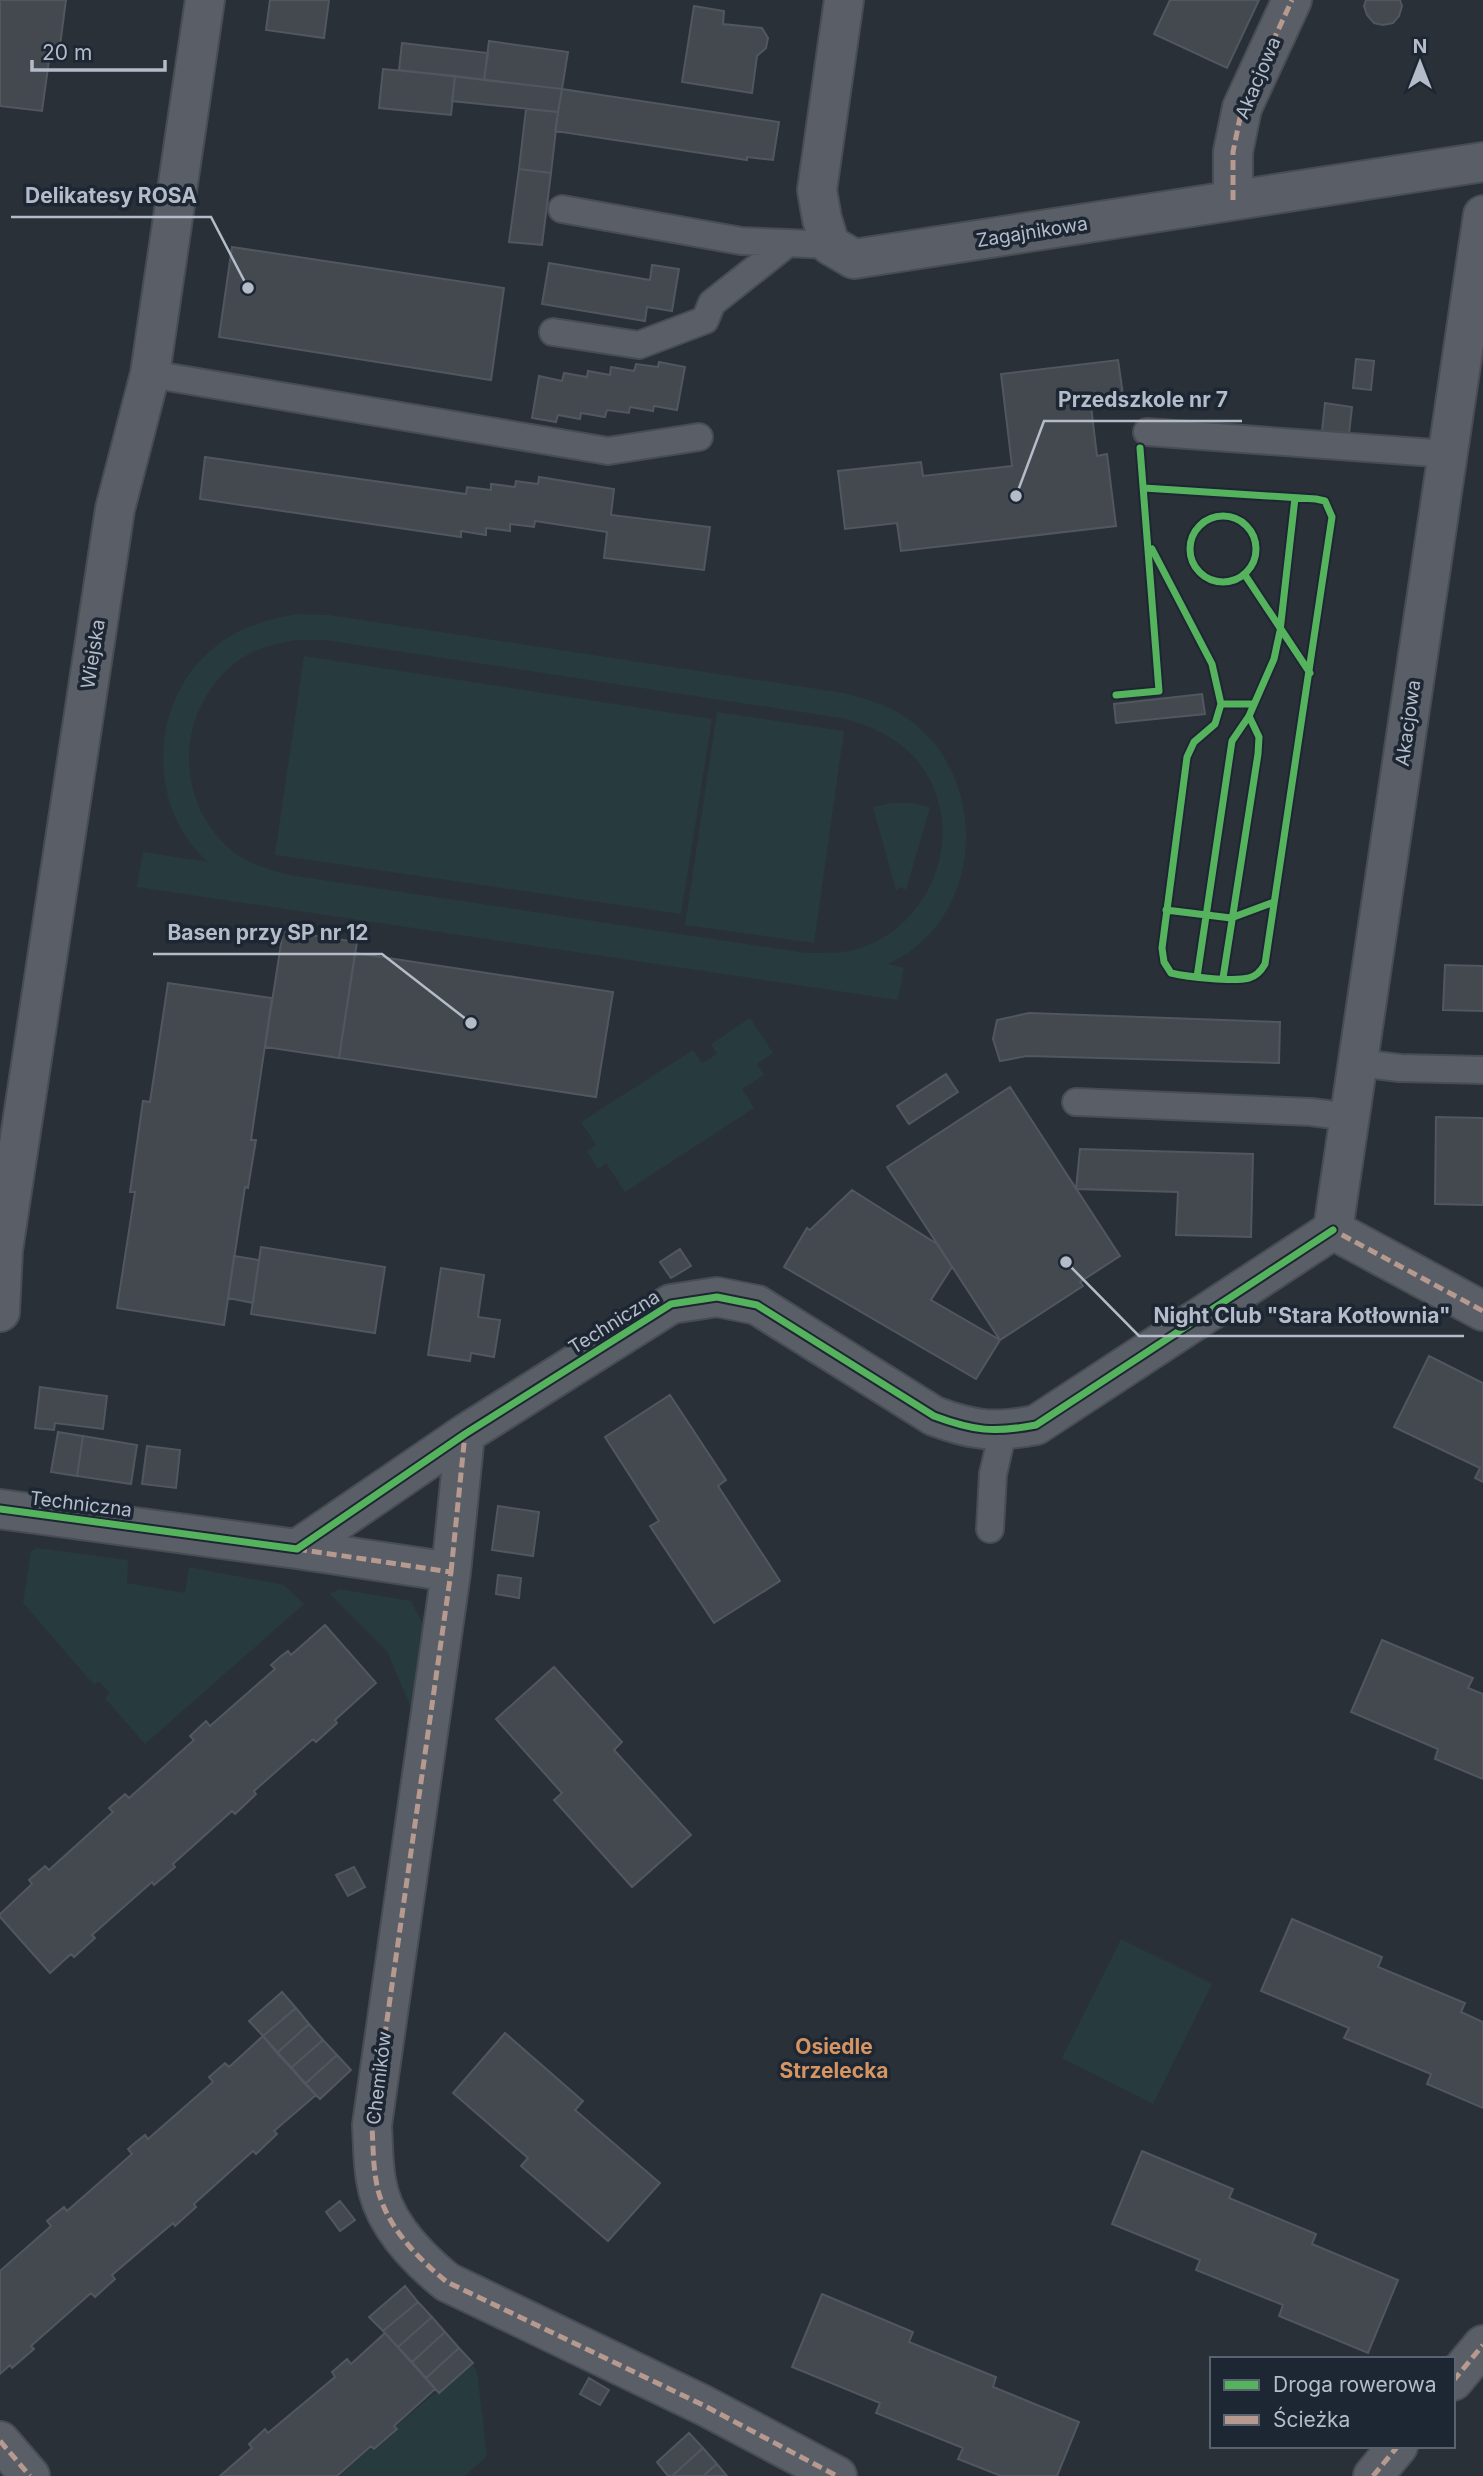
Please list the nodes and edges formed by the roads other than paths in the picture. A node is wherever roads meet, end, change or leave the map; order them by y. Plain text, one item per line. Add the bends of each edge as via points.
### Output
1 (205, 0) edge
2 (844, 0) edge
3 (1292, 0) edge
4 (1483, 162) edge
5 (1233, 200) junction
6 (562, 209) dead end
7 (1483, 215) edge
8 (789, 243) junction
9 (830, 244) junction
10 (553, 332) dead end
11 (150, 374) junction
12 (1147, 432) dead end
13 (699, 437) dead end
14 (1448, 454) junction
15 (1358, 1063) junction
16 (1483, 1070) edge
17 (1076, 1102) dead end
18 (1350, 1117) junction
19 (11, 1123) edge
20 (1333, 1230) junction
21 (1483, 1311) edge
22 (0, 1312) edge
23 (1003, 1431) junction
24 (465, 1434) junction
25 (0, 1509) edge
26 (990, 1529) dead end
27 (298, 1549) junction
28 (451, 1572) junction
29 (1483, 2345) edge
30 (1455, 2379) edge
31 (0, 2441) edge
32 (1396, 2448) edge
33 (30, 2476) edge
34 (837, 2476) edge
35 (1373, 2476) edge

1 - 11 street, Wiejska
2 - 9 street via 817,190
3 - 5 street, Akacjowa via 1242,108 1233,152
4 - 5 street, Zagajnikowa
5 - 9 street, Zagajnikowa via 854,259
6 - 8 lane via 741,241
7 - 14 street, Akacjowa
8 - 9 lane
8 - 10 lane via 712,303 705,320 639,345
11 - 13 lane via 608,451
11 - 19 street, Wiejska via 115,509
12 - 14 lane
14 - 15 street, Akacjowa
15 - 16 lane
15 - 18 street, Akacjowa
17 - 18 lane
18 - 20 street, Akacjowa
19 - 22 street, Wiejska
20 - 21 street
20 - 23 street, Techniczna via 1036,1425
23 - 24 street, Techniczna via 965,1427 934,1416 757,1305 718,1297 671,1304
23 - 26 lane via 993,1474
24 - 27 street, Techniczna
24 - 28 street, Chemików
25 - 27 street, Techniczna
27 - 28 street
28 - 34 street, Chemików via 372,2125 376,2183 391,2221 424,2264 447,2282 703,2405
29 - 30 street
31 - 33 street
32 - 35 street

